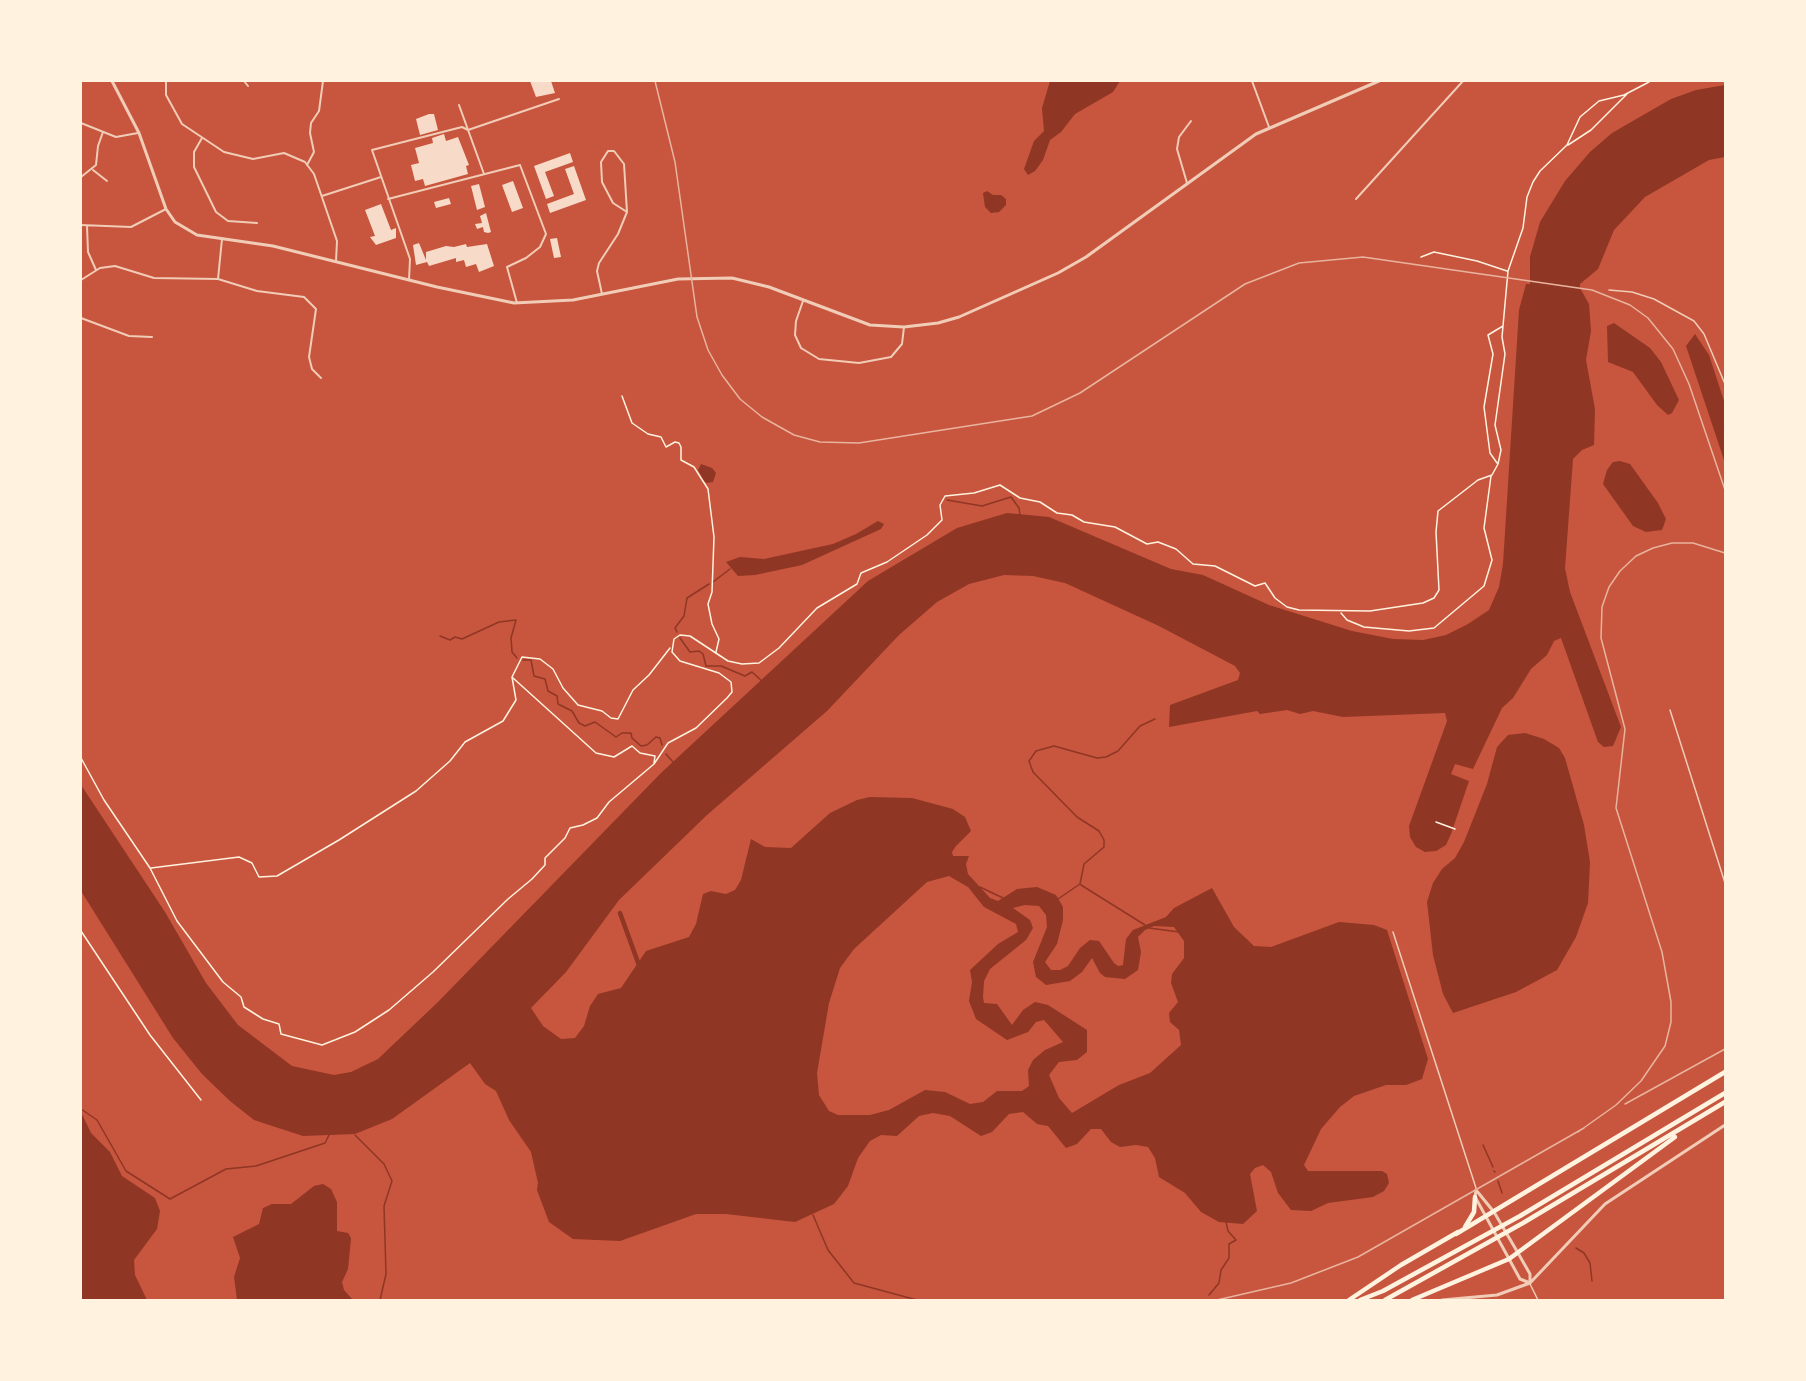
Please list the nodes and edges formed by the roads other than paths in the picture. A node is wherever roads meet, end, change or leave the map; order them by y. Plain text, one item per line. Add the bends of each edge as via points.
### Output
1 (111, 81) edge
2 (166, 81) edge
3 (244, 81) edge
4 (323, 81) edge
5 (1252, 81) edge
6 (1379, 81) edge
7 (1462, 81) edge
8 (248, 86) dead end
9 (559, 99) dead end
10 (459, 105) dead end
11 (1191, 121) dead end
12 (81, 123) edge
13 (1269, 127) junction
14 (468, 130) junction
15 (103, 132) junction
16 (139, 133) junction
17 (202, 138) junction
18 (307, 165) junction
19 (93, 170) junction
20 (484, 174) junction
21 (81, 177) edge
22 (381, 177) junction
23 (107, 181) dead end
24 (1187, 183) junction
25 (322, 196) junction
26 (388, 199) junction
27 (1356, 199) dead end
28 (166, 209) junction
29 (627, 212) junction
30 (257, 223) dead end
31 (81, 225) edge
32 (87, 226) junction
33 (222, 239) junction
34 (336, 261) junction
35 (96, 270) junction
36 (218, 279) junction
37 (81, 280) edge
38 (409, 280) junction
39 (1609, 290) dead end
40 (602, 294) junction
41 (317, 301) dead end
42 (803, 301) junction
43 (517, 303) junction
44 (313, 304) junction
45 (81, 318) edge
46 (904, 327) junction
47 (152, 337) dead end
48 (321, 378) dead end
49 (1725, 384) edge
50 (1670, 710) dead end
51 (1725, 883) edge
52 (1393, 932) dead end
53 (1725, 1072) edge
54 (1725, 1093) edge
55 (1725, 1102) edge
56 (1695, 1121) junction
57 (1725, 1125) edge
58 (1476, 1190) junction
59 (1475, 1197) junction
60 (1494, 1212) junction
61 (1485, 1217) junction
62 (1456, 1234) junction
63 (1518, 1253) junction
64 (1509, 1259) junction
65 (1530, 1283) junction
66 (1349, 1300) edge
67 (1360, 1300) edge
68 (1385, 1300) edge
69 (1412, 1300) edge
70 (1442, 1300) edge
71 (1538, 1300) edge

1 - 16 street
2 - 17 street via 165,89 178,118
3 - 8 street
4 - 18 street via 319,111 311,123 314,152
5 - 13 street
6 - 13 street
7 - 27 street
9 - 14 street
10 - 14 street
11 - 24 street via 1179,137 1177,148
12 - 15 street
13 - 24 street
14 - 20 street
14 - 22 street via 462,127 372,150
15 - 16 street via 124,137
15 - 19 street
16 - 28 street
17 - 18 street via 233,156 253,159 284,153
17 - 30 street via 194,152 194,167 216,212 228,221
18 - 25 street
19 - 21 street
19 - 23 street
20 - 26 street
20 - 43 street via 520,165 546,234 540,248 507,267
22 - 25 street
22 - 26 street
24 - 46 street via 1058,273 959,317
25 - 34 street via 338,241
26 - 38 street via 410,259
28 - 32 street via 131,227
28 - 33 street via 190,232
29 - 29 street via 613,203 602,182 601,162 608,151 614,151 624,164
29 - 40 street via 599,263
31 - 32 street
32 - 35 street via 88,252
33 - 34 street
33 - 36 street
34 - 38 street
35 - 36 street via 115,266 162,279
35 - 37 street
36 - 44 street via 257,291 304,297
38 - 43 street
39 - 49 lane via 1654,299 1694,321 1708,342
40 - 42 street via 704,277 753,282
40 - 43 street via 551,303
41 - 44 street
42 - 46 street via 870,325
42 - 46 street via 795,335 801,348 819,359 846,363 886,359 900,350
44 - 48 street via 317,315 309,357 312,369
45 - 47 street via 129,336
50 - 51 lane
52 - 58 lane
53 - 60 highway
54 - 67 highway via 1478,1240
55 - 56 highway
56 - 63 highway
56 - 68 highway
57 - 65 street via 1605,1204
58 - 59 street
58 - 60 street
59 - 61 street
59 - 62 highway via 1471,1220
60 - 61 highway
60 - 63 street
61 - 62 highway
61 - 64 street
62 - 66 highway
63 - 64 highway
63 - 65 street via 1530,1274
64 - 65 street via 1520,1279
64 - 69 highway
65 - 70 street via 1497,1295
65 - 71 lane

